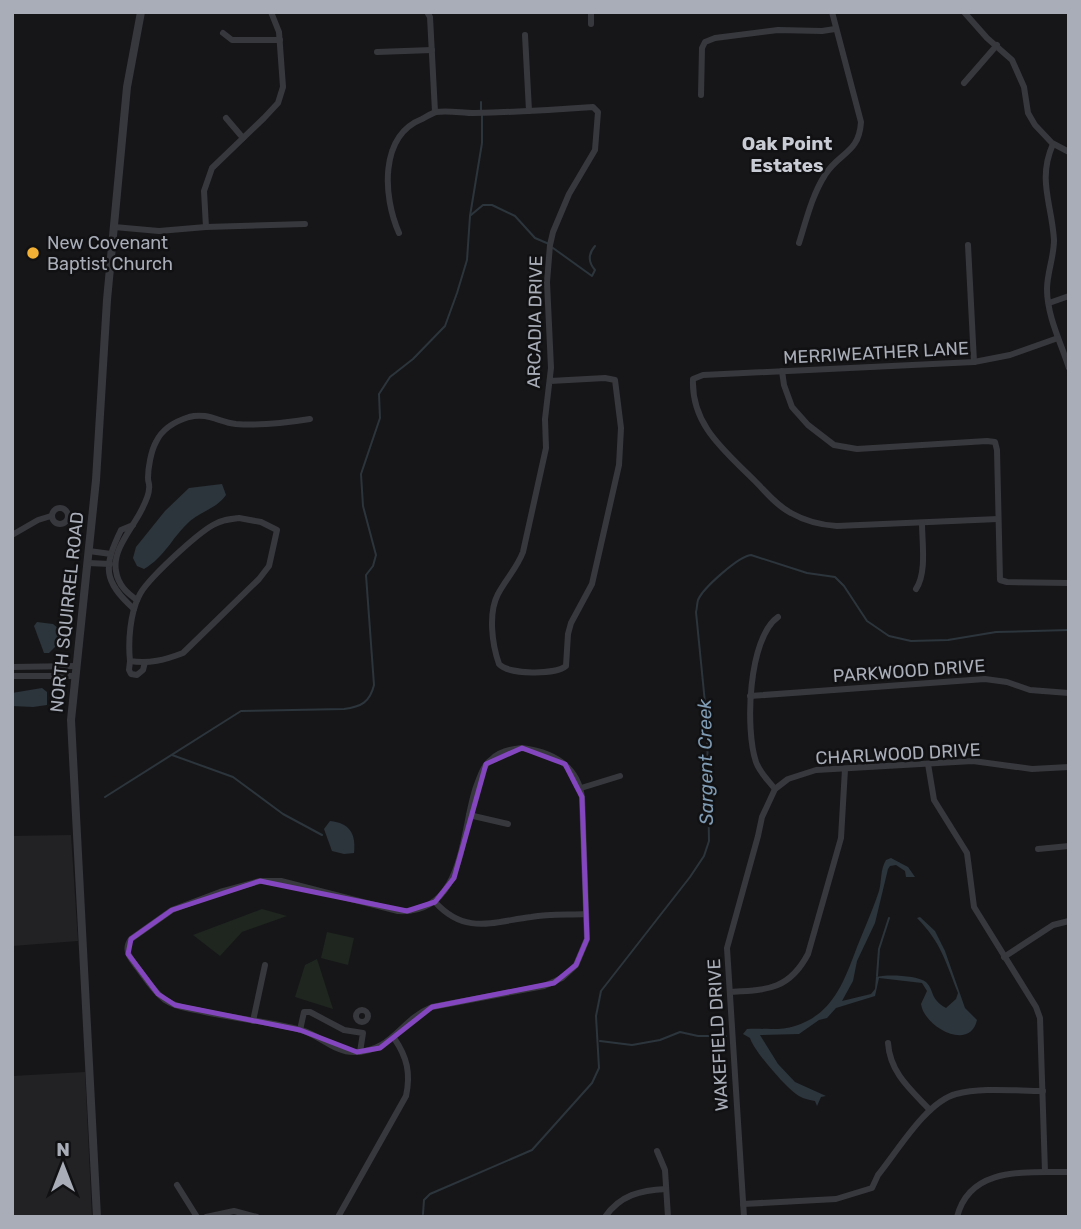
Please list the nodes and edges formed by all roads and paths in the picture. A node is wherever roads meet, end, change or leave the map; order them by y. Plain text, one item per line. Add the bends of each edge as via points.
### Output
1 (141, 12) edge
2 (591, 12) edge
3 (832, 12) edge
4 (964, 12) edge
5 (273, 14) edge
6 (430, 14) edge
7 (591, 24) dead end
8 (835, 29) junction
9 (223, 33) dead end
10 (525, 35) dead end
11 (280, 40) junction
12 (997, 46) junction
13 (432, 50) junction
14 (377, 52) dead end
15 (964, 83) dead end
16 (702, 95) dead end
17 (529, 111) junction
18 (435, 112) junction
19 (226, 118) dead end
20 (243, 138) junction
21 (1054, 144) junction
22 (1069, 152) edge
23 (305, 225) dead end
24 (114, 227) junction
25 (206, 227) junction
26 (399, 233) dead end
27 (799, 243) dead end
28 (968, 245) dead end
29 (1069, 296) edge
30 (1049, 303) junction
31 (1058, 338) junction
32 (974, 362) junction
33 (1069, 368) edge
34 (782, 371) junction
35 (550, 381) junction
36 (310, 419) dead end
37 (51, 516) dead end
38 (998, 519) junction
39 (922, 523) junction
40 (12, 535) edge
41 (89, 551) junction
42 (113, 554) junction
43 (88, 563) junction
44 (112, 565) junction
45 (1069, 583) edge
46 (916, 589) dead end
47 (137, 600) junction
48 (134, 610) junction
49 (778, 617) dead end
50 (130, 661) junction
51 (145, 662) junction
52 (76, 666) junction
53 (12, 667) edge
54 (34, 667) junction
55 (12, 676) edge
56 (34, 676) junction
57 (75, 676) junction
58 (1069, 692) edge
59 (750, 696) junction
60 (928, 764) junction
61 (1069, 767) edge
62 (845, 769) junction
63 (620, 776) dead end
64 (581, 788) junction
65 (775, 789) junction
66 (469, 815) junction
67 (508, 824) dead end
68 (1069, 846) edge
69 (1038, 849) dead end
70 (435, 902) junction
71 (586, 914) junction
72 (1069, 921) edge
73 (1004, 957) junction
74 (265, 965) dead end
75 (730, 992) junction
76 (253, 1021) junction
77 (365, 1021) dead end
78 (300, 1030) junction
79 (363, 1033) junction
80 (394, 1038) junction
81 (888, 1043) dead end
82 (360, 1052) junction
83 (1043, 1091) junction
84 (930, 1110) junction
85 (657, 1151) dead end
86 (1045, 1172) junction
87 (1069, 1172) edge
88 (177, 1185) dead end
89 (666, 1189) junction
90 (743, 1204) junction
91 (97, 1217) edge
92 (197, 1217) edge
93 (206, 1217) edge
94 (257, 1217) edge
95 (338, 1217) edge
96 (605, 1217) edge
97 (668, 1217) edge
98 (744, 1217) edge
99 (957, 1217) edge

1 - 24 street, NORTH SQUIRREL ROAD via 127,87
2 - 7 street
3 - 8 street
4 - 12 street
5 - 11 street
6 - 13 street
8 - 16 street via 778,30 705,42
8 - 27 street via 861,122 860,134 855,147 823,177
9 - 11 street via 232,40
10 - 17 street
11 - 20 street via 283,86 278,103
12 - 15 street
12 - 21 street via 1018,70 1032,120
13 - 14 street
13 - 18 street
17 - 18 street
17 - 35 street, ARCADIA DRIVE via 593,107 598,111 595,150 569,194 550,245
18 - 26 street via 413,122 392,149 390,198
19 - 20 street
20 - 25 street via 206,179
21 - 22 street
21 - 30 street via 1044,180 1054,241
23 - 25 street
24 - 25 street via 159,231
24 - 41 street, NORTH SQUIRREL ROAD
28 - 32 street
29 - 30 street
30 - 31 street
31 - 32 street, MERRIWEATHER LANE
31 - 33 street
32 - 34 street, MERRIWEATHER LANE
34 - 38 street via 792,407 834,445 857,449 995,442
34 - 39 street, MERRIWEATHER LANE via 693,379 695,402 708,433 784,510 804,519 828,525
35 - 35 street, ARCADIA DRIVE via 545,458 528,532 519,563 498,594 492,613 499,664 515,671 554,672 564,667 576,610 592,584 619,465 621,428 615,380
36 - 42 street via 231,424 211,416 191,416 168,427 154,446 149,490 135,524 121,530
37 - 40 street
38 - 39 street
38 - 45 street via 1000,580
39 - 46 street via 922,572
41 - 42 street
41 - 43 street, NORTH SQUIRREL ROAD
42 - 44 street
43 - 44 street
43 - 52 street, NORTH SQUIRREL ROAD
44 - 47 street via 124,591
44 - 48 street via 109,574 118,595
47 - 48 street
47 - 51 street via 153,578 212,525 239,518 278,530 269,566 259,579 183,653
48 - 50 street
49 - 59 street via 764,634
50 - 51 street
50 - 51 street via 128,670 137,675
52 - 54 street
52 - 57 street, NORTH SQUIRREL ROAD
53 - 54 street
54 - 56 street
55 - 56 street
56 - 57 street
57 - 91 street, NORTH SQUIRREL ROAD via 71,720 74,794
58 - 59 street, PARKWOOD DRIVE via 1030,690 985,679
59 - 65 street via 756,763
60 - 61 street, CHARLWOOD DRIVE via 973,761 1032,769
60 - 62 street, CHARLWOOD DRIVE
60 - 73 street via 934,800 967,853 974,906
62 - 65 street, CHARLWOOD DRIVE via 802,773
62 - 75 street via 837,859 805,961 794,976 772,988
63 - 64 street
64 - 66 street via 558,758 542,751 511,749 486,764
64 - 71 street
65 - 75 street, WAKEFIELD DRIVE via 762,817 728,940
66 - 67 street
66 - 70 street via 454,878
68 - 69 street
70 - 71 street via 450,916 470,924
70 - 76 street via 398,911 281,881 260,881 172,910 127,944 132,961 166,1001
71 - 80 street via 584,948 576,965 562,978 544,986 432,1007 415,1016
72 - 73 street via 1053,925
73 - 83 street via 1041,1018
74 - 76 street
75 - 90 street, WAKEFIELD DRIVE
76 - 78 street
77 - 79 street
78 - 79 street via 304,1012 310,1012 344,1030
78 - 82 street via 343,1051
79 - 82 street
80 - 82 street via 380,1048
80 - 95 street via 407,1062 406,1096
81 - 84 street via 894,1068
83 - 84 street via 956,1094
83 - 86 street
84 - 90 street via 872,1188 836,1199
85 - 89 street
86 - 87 street
86 - 99 street via 992,1177 969,1192
88 - 92 street
89 - 96 street via 626,1197
89 - 97 street
90 - 98 street, WAKEFIELD DRIVE
93 - 94 street via 234,1211

